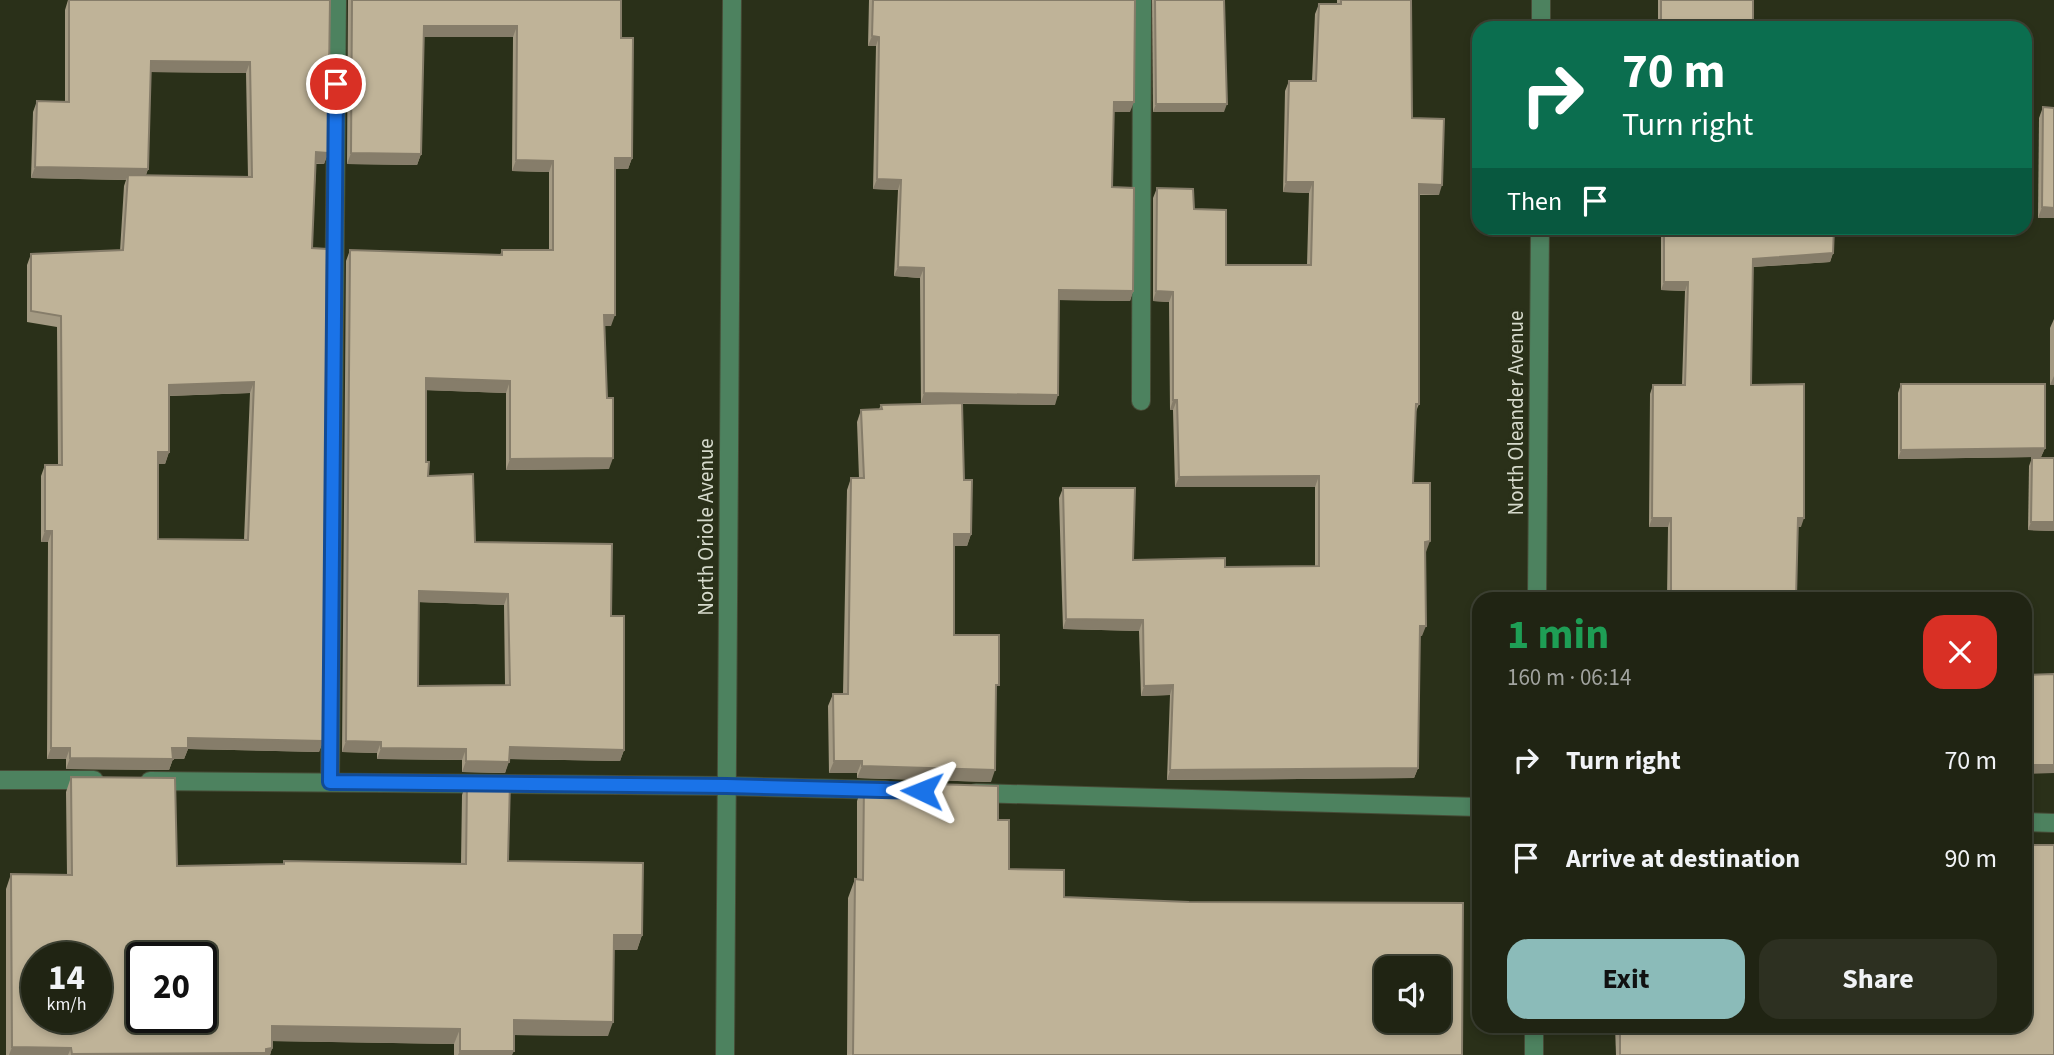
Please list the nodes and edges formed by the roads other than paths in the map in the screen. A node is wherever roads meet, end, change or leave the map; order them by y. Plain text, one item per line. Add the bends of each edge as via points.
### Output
1 (337, 0) edge
2 (732, 0) edge
3 (1142, 0) edge
4 (1541, 0) edge
5 (1541, 21) edge
6 (1540, 235) edge
7 (1141, 401) dead end
8 (1537, 592) edge
9 (0, 780) edge
10 (110, 780) edge
11 (137, 781) edge
12 (330, 782) junction
13 (727, 786) junction
14 (908, 791) edge
15 (963, 792) edge
16 (1472, 807) edge
17 (2032, 822) edge
18 (2054, 823) edge
19 (1534, 1033) edge
20 (725, 1055) edge
21 (1534, 1055) edge

1 - 12 street
2 - 13 street, North Oriole Avenue
3 - 7 street
4 - 5 street
6 - 8 street, North Oleander Avenue
9 - 10 street
11 - 12 street
12 - 13 street
13 - 14 street
13 - 20 street, North Oriole Avenue
15 - 16 street
17 - 18 street
19 - 21 street

